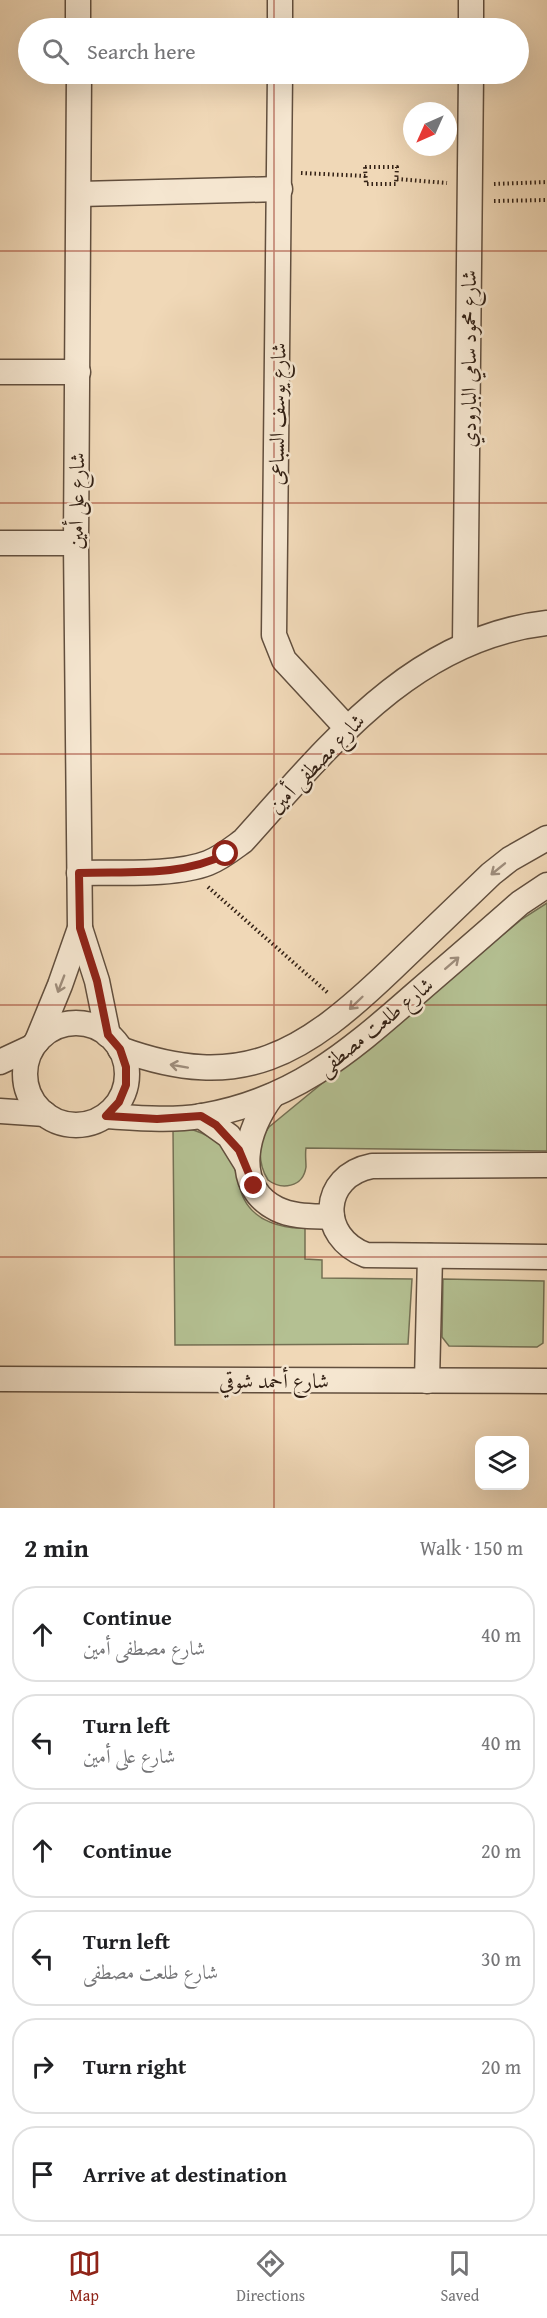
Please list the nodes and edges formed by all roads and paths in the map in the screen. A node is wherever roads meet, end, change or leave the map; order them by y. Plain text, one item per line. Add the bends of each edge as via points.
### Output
1 (78, 0) edge
2 (280, 0) edge
3 (471, 0) edge
4 (78, 18) edge
5 (280, 18) edge
6 (471, 18) edge
7 (79, 84) edge
8 (280, 84) edge
9 (471, 84) edge
10 (366, 176) junction
11 (397, 179) junction
12 (280, 181) junction
13 (547, 182) edge
14 (469, 193) junction
15 (80, 194) junction
16 (547, 200) edge
17 (0, 372) edge
18 (78, 372) junction
19 (0, 543) edge
20 (76, 543) junction
21 (547, 623) edge
22 (465, 644) junction
23 (346, 727) junction
24 (547, 838) edge
25 (187, 869) junction
26 (79, 873) junction
27 (547, 885) edge
28 (80, 928) junction
29 (348, 1011) junction
30 (114, 1042) junction
31 (35, 1044) junction
32 (0, 1062) edge
33 (272, 1096) junction
34 (0, 1111) edge
35 (45, 1114) junction
36 (106, 1116) junction
37 (201, 1116) junction
38 (247, 1165) junction
39 (547, 1165) edge
40 (332, 1217) junction
41 (430, 1256) junction
42 (547, 1257) edge
43 (0, 1379) edge
44 (427, 1381) junction
45 (547, 1381) edge

1 - 4 street
2 - 5 street
3 - 6 street
7 - 15 street, شارع على أمين
8 - 12 street, شارع يوسف السباعى
9 - 14 street, شارع محمود سامي البارودي
10 - 11 path via 366,184 396,184
10 - 11 path via 365,168 397,167
10 - 12 path
11 - 14 path
12 - 15 street
12 - 23 street, شارع يوسف السباعى via 274,635 288,666
13 - 14 path
14 - 16 path
14 - 22 street, شارع محمود سامي البارودي
15 - 18 street, شارع على أمين
17 - 18 street
18 - 20 street, شارع على أمين
19 - 20 street
20 - 26 street, شارع على أمين
21 - 22 street, شارع مصطفى أمين via 496,632
22 - 23 street, شارع مصطفى أمين via 408,676
23 - 25 street, شارع مصطفى أمين via 243,841 217,859
24 -> 29 street, شارع طلعت مصطفى via 491,874
25 - 26 street, شارع مصطفى أمين
25 - 29 path
26 - 28 street, شارع على أمين
33 -> 27 street, شارع طلعت مصطفى via 300,1084 350,1051 520,903
28 - 30 street, شارع على أمين
28 -> 31 street, شارع على أمين
29 -> 30 street, شارع طلعت مصطفى via 288,1051 224,1068 190,1068 157,1062
30 - 31 street via 95,1027 79,1023 49,1030
30 - 36 street via 126,1067 126,1085 119,1102
31 - 32 street
31 - 35 street via 25,1076 35,1104
33 - 37 street, شارع طلعت مصطفى
33 - 38 street via 252,1128
34 - 35 street
35 - 36 street via 75,1125
36 - 37 street, شارع طلعت مصطفى
37 - 38 street via 229,1136
38 - 40 street via 254,1186 276,1209
39 - 40 street via 361,1168 338,1187
40 - 41 street via 340,1237 356,1251 377,1256
41 - 42 street
41 - 44 street
43 - 44 street, شارع أحمد شوقي
44 - 45 street, شارع أحمد شوقي

